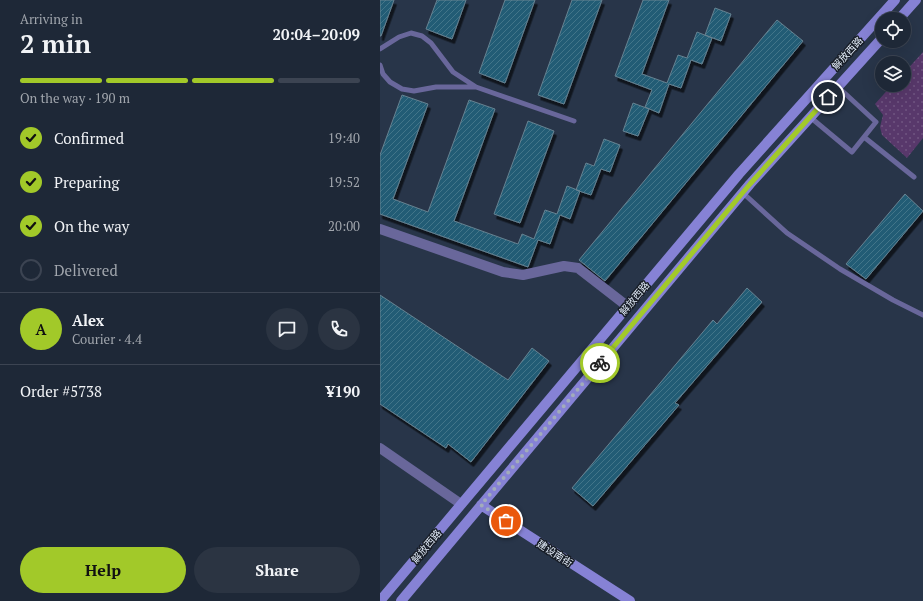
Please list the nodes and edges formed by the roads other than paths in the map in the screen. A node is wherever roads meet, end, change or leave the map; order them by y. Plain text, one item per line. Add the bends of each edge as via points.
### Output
1 (895, 0) edge
2 (916, 1) edge
3 (906, 12) edge
4 (875, 46) edge
5 (380, 49) edge
6 (380, 65) edge
7 (476, 87) junction
8 (838, 87) junction
9 (810, 117) junction
10 (574, 121) dead end
11 (864, 137) junction
12 (914, 177) dead end
13 (743, 193) junction
14 (380, 229) edge
15 (627, 306) junction
16 (923, 315) edge
17 (380, 448) edge
18 (461, 504) junction
19 (481, 505) junction
20 (380, 601) edge
21 (401, 601) edge
22 (630, 601) edge

1 - 15 main road, 解放西路 via 739,174
2 - 3 main road
4 - 8 main road, 解放西路
5 - 7 lane via 411,33 422,36 431,43 453,72
6 - 7 lane via 390,82 402,89 414,91 436,87
7 - 10 lane
8 - 9 main road, 解放西路
8 - 11 lane via 876,122
9 - 11 lane via 852,152
9 - 13 main road, 解放西路
11 - 12 lane
13 - 16 lane via 787,232 840,269
13 - 19 main road, 解放西路
14 - 15 street via 503,272 523,275 564,266 578,268
15 - 18 main road, 解放西路
17 - 18 street
18 - 20 main road, 解放西路
19 - 21 main road, 解放西路
19 - 22 main road, 建设南街

